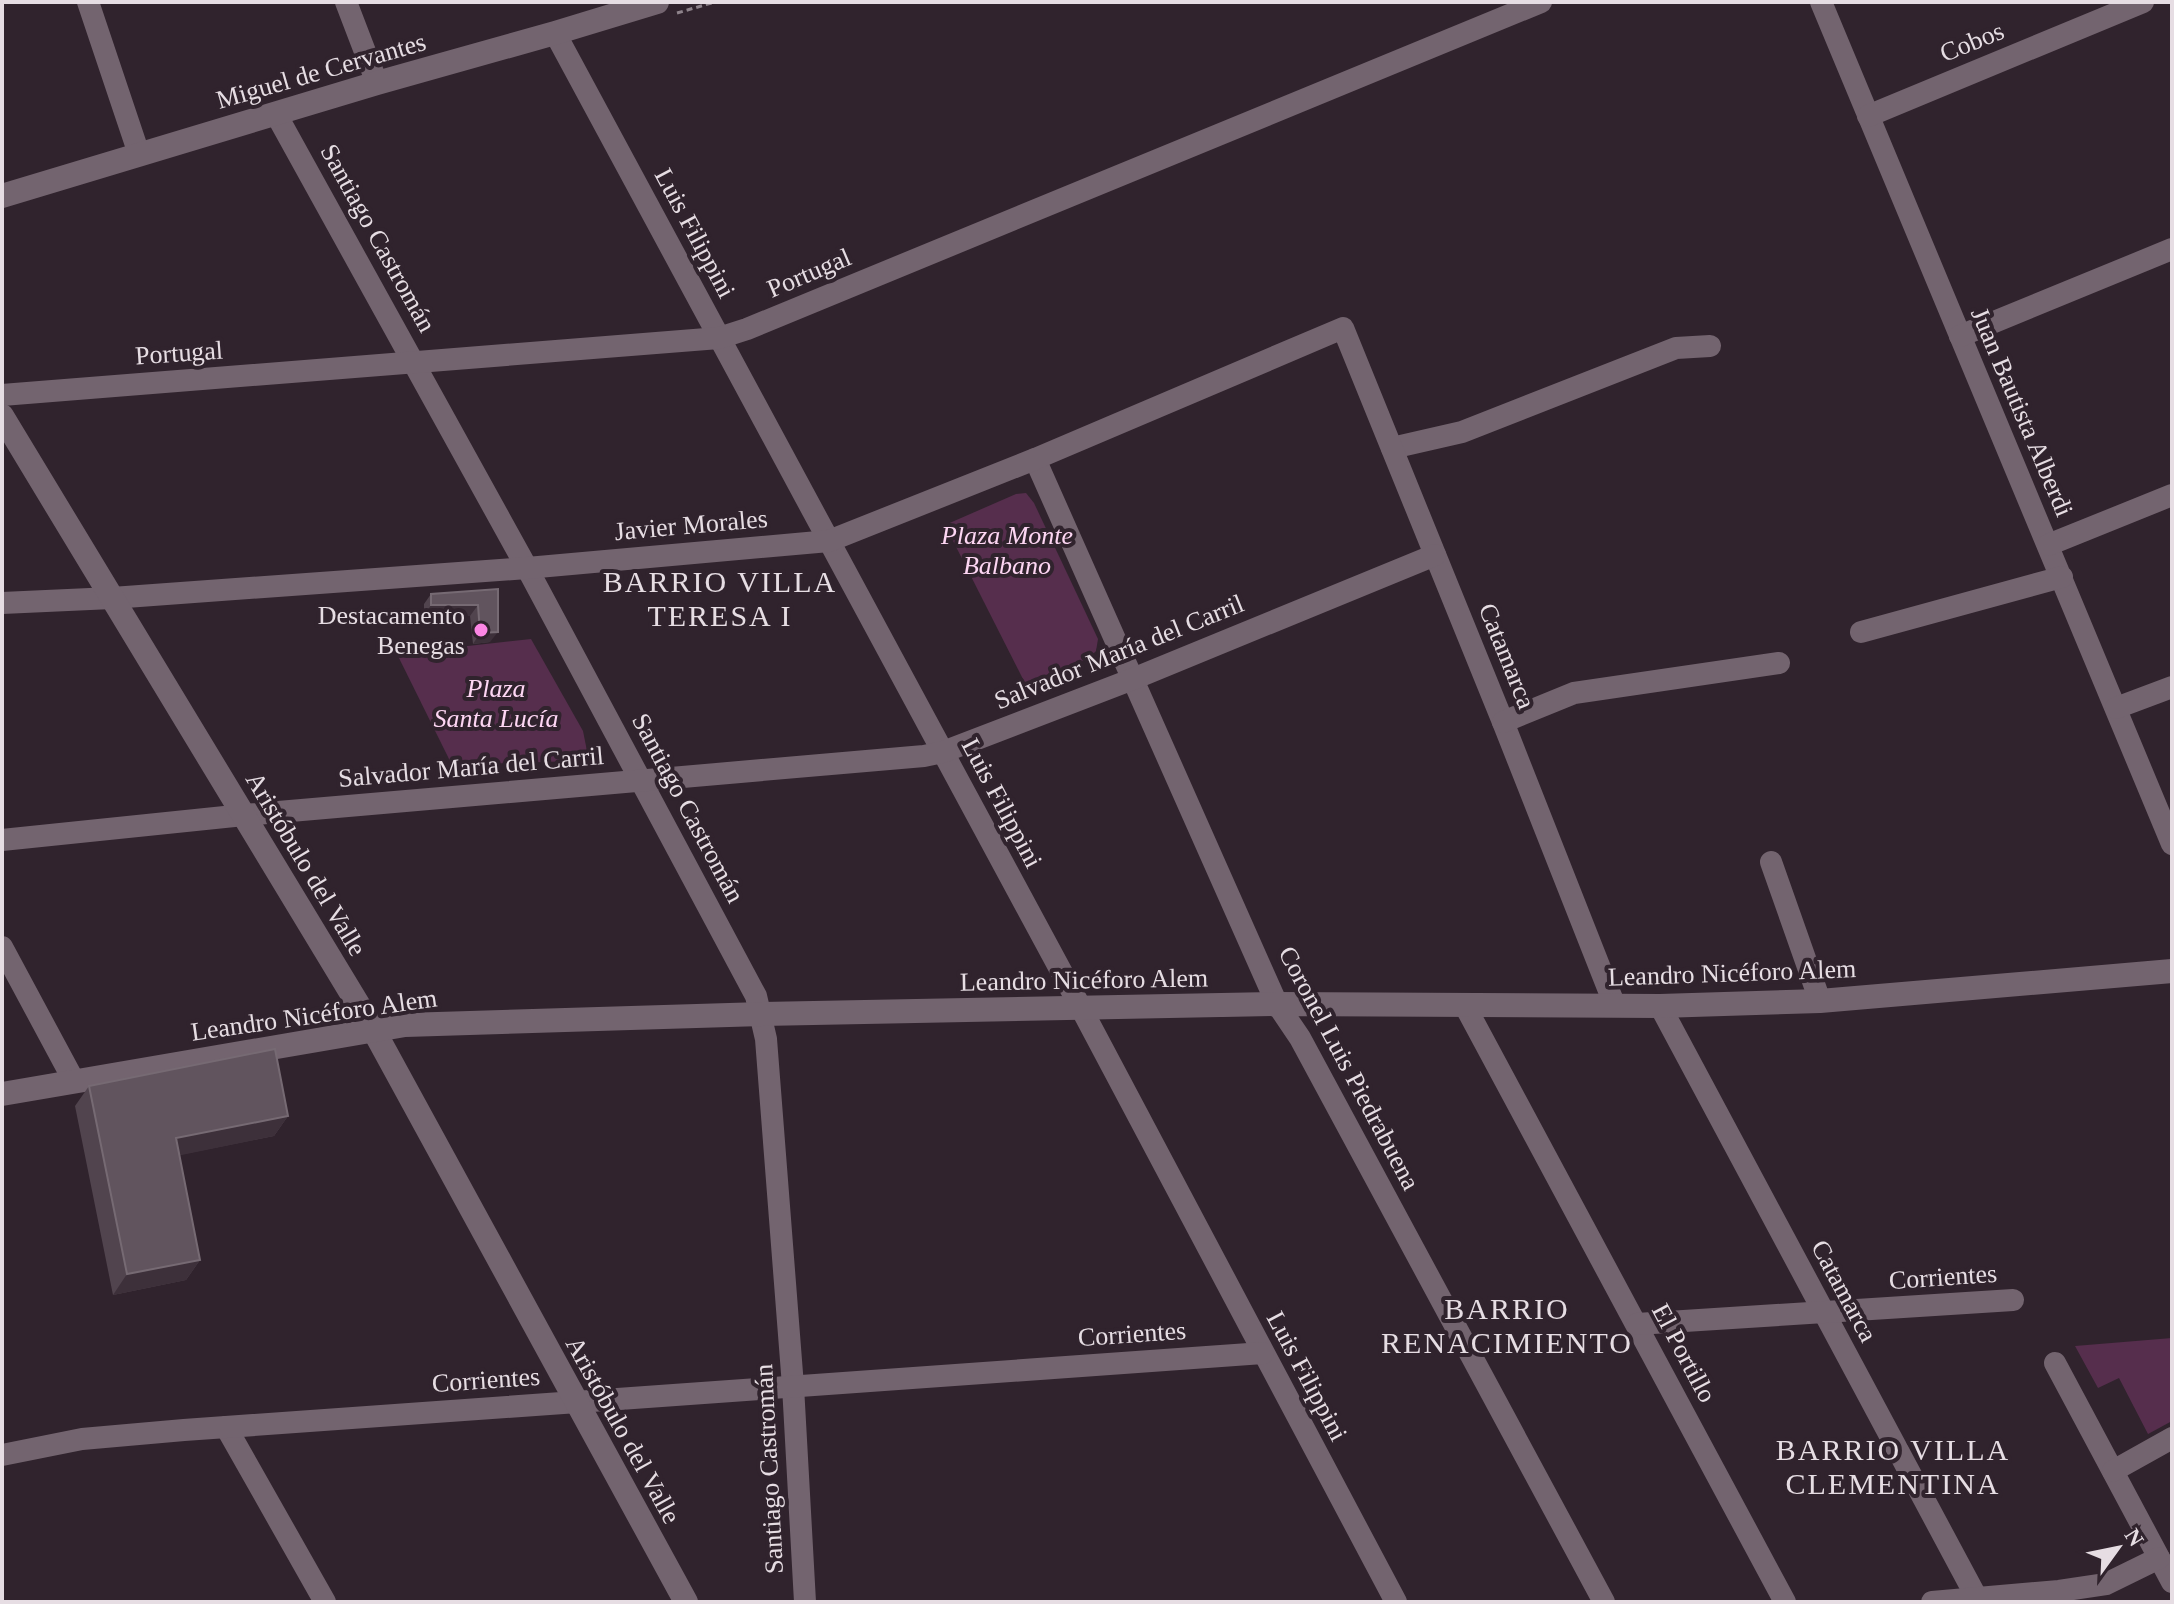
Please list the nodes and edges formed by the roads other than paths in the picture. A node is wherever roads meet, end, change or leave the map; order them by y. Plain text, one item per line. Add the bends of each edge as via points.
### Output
1 (88, 2) edge
2 (346, 2) edge
3 (657, 2) edge
4 (1541, 2) edge
5 (1821, 2) edge
6 (2143, 2) edge
7 (555, 33) junction
8 (377, 83) junction
9 (276, 114) junction
10 (1868, 116) junction
11 (139, 154) junction
12 (2, 196) edge
13 (2172, 249) edge
14 (1343, 328) joint
15 (1960, 336) junction
16 (719, 338) junction
17 (1710, 346) dead end
18 (416, 363) junction
19 (2, 395) edge
20 (2, 416) edge
21 (1392, 448) junction
22 (1035, 459) junction
23 (2172, 495) edge
24 (829, 541) junction
25 (2048, 545) junction
26 (1435, 555) junction
27 (527, 568) junction
28 (2062, 577) junction
29 (112, 598) junction
30 (2, 603) edge
31 (1861, 632) dead end
32 (1779, 663) dead end
33 (1133, 679) junction
34 (2172, 687) edge
35 (2116, 708) junction
36 (1503, 722) junction
37 (943, 752) junction
38 (640, 781) junction
39 (244, 815) junction
40 (2, 840) edge
41 (2172, 844) edge
42 (1771, 862) dead end
43 (2, 947) edge
44 (2172, 971) edge
45 (1820, 1001) junction
46 (1277, 1004) junction
47 (1464, 1004) junction
48 (1615, 1006) junction
49 (1660, 1006) junction
50 (1081, 1008) junction
51 (762, 1014) junction
52 (373, 1029) junction
53 (74, 1081) junction
54 (2, 1094) edge
55 (2013, 1300) dead end
56 (1825, 1314) junction
57 (1637, 1324) junction
58 (1263, 1353) junction
59 (2055, 1363) dead end
60 (793, 1386) junction
61 (575, 1401) junction
62 (226, 1427) junction
63 (2172, 1438) edge
64 (2, 1455) edge
65 (2113, 1471) junction
66 (2159, 1558) junction
67 (2172, 1582) edge
68 (1978, 1600) edge
69 (325, 1602) edge
70 (686, 1602) edge
71 (805, 1602) edge
72 (1396, 1602) edge
73 (1604, 1602) edge
74 (1785, 1602) edge
75 (1932, 1602) edge

1 - 11 street
2 - 8 street
3 - 7 street, Miguel de Cervantes
4 - 16 street, Portugal
5 - 10 street, Juan Bautista Alberdi
6 - 10 street, Cobos
7 - 8 street, Miguel de Cervantes
7 - 16 street, Luis Filippini
8 - 9 street, Miguel de Cervantes
9 - 11 street, Miguel de Cervantes
9 - 18 street, Santiago Castromán
10 - 15 street, Juan Bautista Alberdi
11 - 12 street, Miguel de Cervantes
13 - 15 street
14 - 21 street, Catamarca
14 - 22 street, Javier Morales
15 - 25 street, Juan Bautista Alberdi
16 - 18 street, Portugal
16 - 24 street, Luis Filippini
17 - 21 street via 1676,348 1462,432
18 - 19 street, Portugal
18 - 27 street, Santiago Castromán
20 - 29 street, Aristóbulo del Valle
21 - 26 street, Catamarca
22 - 24 street, Javier Morales
22 - 33 street, Coronel Luis Piedrabuena
23 - 25 street
24 - 27 street, Javier Morales
24 - 37 street, Luis Filippini
25 - 28 street, Juan Bautista Alberdi
26 - 33 street, Salvador María del Carril
26 - 36 street, Catamarca
27 - 29 street, Javier Morales
27 - 38 street, Santiago Castromán
28 - 31 street
28 - 35 street, Juan Bautista Alberdi
29 - 30 street, Javier Morales
29 - 39 street, Aristóbulo del Valle
32 - 36 street via 1574,693
33 - 37 street, Salvador María del Carril
33 - 46 street, Coronel Luis Piedrabuena
34 - 35 street
35 - 41 street, Juan Bautista Alberdi
36 - 48 street, Catamarca
37 - 38 street, Salvador María del Carril
37 - 50 street, Luis Filippini
38 - 39 street, Salvador María del Carril
38 - 51 street, Santiago Castromán
39 - 40 street, Salvador María del Carril
39 - 52 street, Aristóbulo del Valle
42 - 45 street
43 - 53 street
44 - 45 street, Leandro Nicéforo Alem
45 - 49 street, Leandro Nicéforo Alem
46 - 47 street, Leandro Nicéforo Alem
46 - 50 street, Leandro Nicéforo Alem
46 - 73 street, Coronel Luis Piedrabuena via 1308,1051
47 - 48 street, Leandro Nicéforo Alem
47 - 57 street, El Portillo
48 - 49 street, Leandro Nicéforo Alem
49 - 56 street, Catamarca
50 - 51 street, Leandro Nicéforo Alem
50 - 58 street, Luis Filippini
51 - 52 street, Leandro Nicéforo Alem
51 - 60 street, Santiago Castromán
52 - 53 street, Leandro Nicéforo Alem
52 - 61 street, Aristóbulo del Valle
53 - 54 street, Leandro Nicéforo Alem
55 - 56 street, Corrientes
56 - 57 street, Corrientes
56 - 68 street, Catamarca
57 - 74 street, El Portillo
58 - 60 street, Corrientes
58 - 72 street, Luis Filippini
59 - 65 street
60 - 61 street, Corrientes
60 - 71 street, Santiago Castromán
61 - 62 street, Corrientes
61 - 70 street, Aristóbulo del Valle
62 - 64 street, Corrientes via 82,1439
62 - 69 street
63 - 65 street
65 - 66 street
66 - 67 street
66 - 68 street via 2106,1584
68 - 75 street

